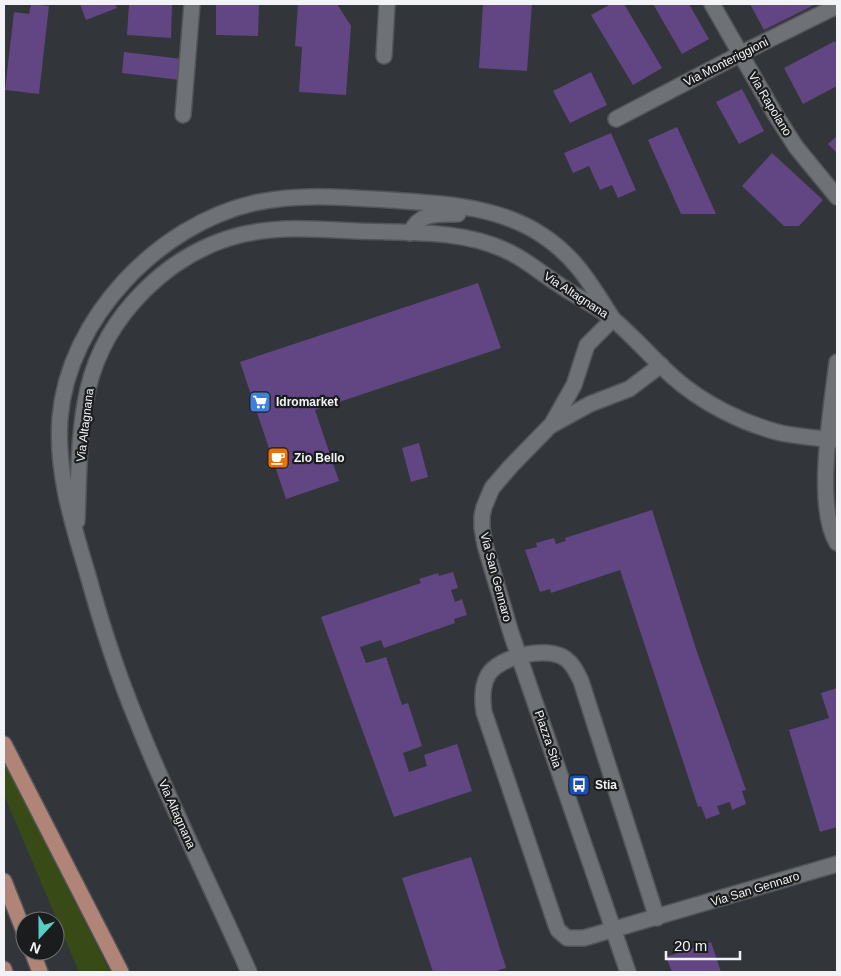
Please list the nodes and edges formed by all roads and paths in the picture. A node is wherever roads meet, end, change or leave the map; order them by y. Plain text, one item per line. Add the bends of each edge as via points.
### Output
1 (192, 4) edge
2 (387, 4) edge
3 (712, 4) edge
4 (837, 6) edge
5 (740, 54) junction
6 (384, 56) dead end
7 (183, 115) dead end
8 (616, 118) dead end
9 (837, 197) edge
10 (484, 211) junction
11 (467, 214) junction
12 (410, 233) junction
13 (451, 236) junction
14 (613, 319) junction
15 (837, 362) edge
16 (661, 365) junction
17 (550, 426) junction
18 (833, 440) edge
19 (77, 538) junction
20 (837, 543) edge
21 (511, 633) joint
22 (520, 656) junction
23 (4, 744) edge
24 (837, 864) edge
25 (4, 881) edge
26 (16, 911) edge
27 (657, 918) junction
28 (614, 930) junction
29 (121, 972) edge
30 (249, 972) edge
31 (628, 972) edge

1 - 7 street
2 - 6 street
3 - 5 street, Via Rapolano
4 - 5 street, Via Monteriggioni
5 - 8 street, Via Monteriggioni
5 - 9 street, Via Rapolano via 796,147
10 - 11 street
10 - 14 street, Via Altagnana via 534,230 557,246 579,267
10 - 19 street, Via Altagnana via 367,199 304,196 279,199 226,212 191,229 156,252 103,306 82,342 67,382 60,416 60,444 66,496
11 - 12 street via 423,217
11 - 13 street via 455,224
12 - 13 street, Via Altagnana
12 - 19 street, Via Altagnana via 294,228 243,235 198,252 152,284 111,332 93,372 81,436
13 - 14 street, Via Altagnana via 477,240 510,252
14 - 16 street
14 - 17 street, Via San Gennaro via 587,345 574,385
15 - 18 street
16 - 17 street, Via San Gennaro via 629,390 590,404
16 - 18 street via 691,390 738,417 781,433
17 - 21 street, Via San Gennaro via 492,488 482,516 485,545
18 - 20 street via 826,483 831,531
19 - 30 street, Via Altagnana via 137,722
21 - 22 street, Piazza Stia
22 - 27 street via 557,654 567,659 577,673
22 - 28 street, Piazza Stia
22 - 28 street, Via San Gennaro via 495,666 489,673 484,683 483,704 556,925 563,935 573,939
23 - 29 main road
24 - 27 street, Via San Gennaro
25 - 26 main road
27 - 28 street, Via San Gennaro
28 - 31 street, Piazza Stia

